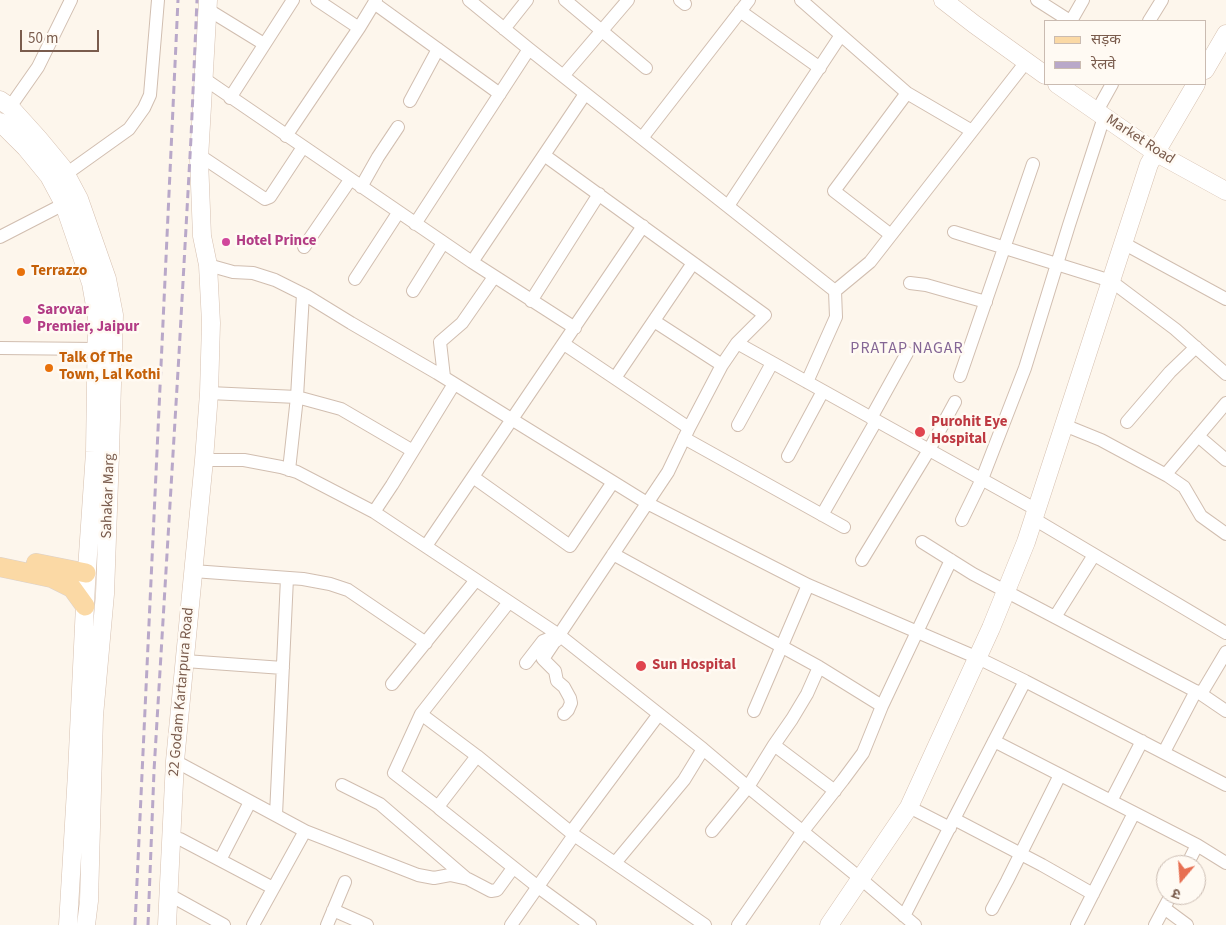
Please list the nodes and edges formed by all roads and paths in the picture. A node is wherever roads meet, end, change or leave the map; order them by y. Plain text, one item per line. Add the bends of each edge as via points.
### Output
1 (71, 0) edge
2 (158, 0) edge
3 (292, 0) edge
4 (317, 0) edge
5 (468, 0) edge
6 (527, 0) edge
7 (565, 0) edge
8 (628, 0) edge
9 (749, 0) edge
10 (801, 0) edge
11 (943, 0) edge
12 (1037, 0) edge
13 (1083, 0) edge
14 (1162, 0) edge
15 (375, 2) edge
16 (207, 5) edge
17 (740, 11) junction
18 (1069, 20) edge
19 (1072, 20) edge
20 (1150, 20) edge
21 (359, 28) junction
22 (504, 29) junction
23 (602, 30) junction
24 (1226, 34) edge
25 (841, 35) junction
26 (264, 44) junction
27 (438, 49) junction
28 (529, 49) junction
29 (1026, 62) junction
30 (646, 68) dead end
31 (820, 68) junction
32 (1206, 68) edge
33 (1044, 72) edge
34 (563, 76) junction
35 (203, 78) junction
36 (1058, 85) edge
37 (1112, 85) edge
38 (1195, 85) edge
39 (907, 93) junction
40 (500, 94) junction
41 (585, 94) junction
42 (230, 98) junction
43 (410, 101) dead end
44 (5, 104) edge
45 (1100, 114) junction
46 (2, 127) edge
47 (398, 127) dead end
48 (972, 132) junction
49 (286, 136) junction
50 (642, 138) junction
51 (32, 143) junction
52 (303, 147) junction
53 (1155, 152) junction
54 (199, 155) junction
55 (544, 155) junction
56 (1032, 164) dead end
57 (66, 174) junction
58 (350, 180) junction
59 (361, 187) junction
60 (1226, 191) edge
61 (599, 194) junction
62 (64, 204) junction
63 (728, 206) junction
64 (398, 212) junction
65 (415, 224) junction
66 (643, 226) junction
67 (954, 232) dead end
68 (891, 235) junction
69 (0, 237) edge
70 (443, 243) junction
71 (1123, 243) junction
72 (304, 247) dead end
73 (1003, 248) junction
74 (472, 262) junction
75 (693, 262) junction
76 (208, 265) junction
77 (1057, 265) junction
78 (494, 277) junction
79 (355, 279) dead end
80 (1111, 281) junction
81 (910, 283) dead end
82 (413, 290) dead end
83 (836, 291) junction
84 (303, 294) junction
85 (1226, 299) edge
86 (531, 301) junction
87 (986, 302) junction
88 (654, 321) junction
89 (575, 328) junction
90 (737, 343) junction
91 (564, 344) junction
92 (1196, 347) junction
93 (0, 348) edge
94 (97, 349) junction
95 (907, 354) dead end
96 (772, 363) junction
97 (722, 366) junction
98 (1226, 374) edge
99 (960, 376) dead end
100 (615, 378) junction
101 (449, 380) junction
102 (807, 382) junction
103 (823, 391) junction
104 (209, 392) junction
105 (296, 397) junction
106 (955, 402) dead end
107 (1226, 402) edge
108 (512, 419) junction
109 (874, 419) junction
110 (1127, 422) dead end
111 (738, 426) dead end
112 (1064, 426) junction
113 (687, 433) junction
114 (1198, 436) junction
115 (929, 450) junction
116 (413, 451) junction
117 (788, 456) dead end
118 (204, 460) junction
119 (1226, 460) edge
120 (289, 470) junction
121 (1166, 474) junction
122 (473, 477) junction
123 (982, 479) junction
124 (613, 482) junction
125 (647, 504) junction
126 (374, 512) junction
127 (822, 515) junction
128 (1035, 515) junction
129 (962, 520) dead end
130 (844, 527) dead end
131 (1226, 534) edge
132 (922, 542) dead end
133 (426, 546) junction
134 (614, 554) junction
135 (1094, 555) junction
136 (0, 556) edge
137 (862, 560) dead end
138 (951, 560) junction
139 (0, 567) edge
140 (193, 571) junction
141 (86, 573) junction
142 (287, 578) junction
143 (476, 580) junction
144 (808, 585) junction
145 (1006, 592) junction
146 (509, 602) junction
147 (85, 606) junction
148 (1055, 617) junction
149 (918, 632) junction
150 (1226, 633) edge
151 (557, 638) junction
152 (426, 643) junction
153 (782, 648) junction
154 (1226, 652) edge
155 (978, 658) junction
156 (185, 660) junction
157 (526, 663) dead end
158 (819, 667) junction
159 (283, 668) junction
160 (1025, 680) junction
161 (392, 684) dead end
162 (1199, 692) junction
163 (882, 706) junction
164 (754, 711) dead end
165 (1226, 711) edge
166 (422, 714) junction
167 (564, 714) dead end
168 (659, 714) junction
169 (994, 741) junction
170 (1142, 741) junction
171 (774, 745) junction
172 (703, 749) junction
173 (1164, 752) junction
174 (477, 756) junction
175 (175, 761) junction
176 (1060, 775) junction
177 (342, 785) dead end
178 (1226, 785) edge
179 (748, 787) junction
180 (835, 791) junction
181 (1111, 801) junction
182 (250, 802) junction
183 (438, 807) junction
184 (909, 807) junction
185 (1134, 813) junction
186 (276, 815) junction
187 (952, 823) junction
188 (305, 831) junction
189 (712, 831) dead end
190 (803, 832) junction
191 (573, 833) junction
192 (171, 837) junction
193 (1197, 846) junction
194 (1020, 854) junction
195 (1192, 855) edge
196 (220, 860) junction
197 (614, 863) junction
198 (1226, 863) edge
199 (513, 868) junction
200 (468, 879) junction
201 (861, 879) junction
202 (345, 882) dead end
203 (538, 887) junction
204 (273, 888) junction
205 (1093, 894) junction
206 (168, 896) junction
207 (1166, 905) edge
208 (1164, 908) junction
209 (992, 909) dead end
210 (333, 910) junction
211 (904, 916) junction
212 (68, 925) edge
213 (86, 925) edge
214 (166, 925) edge
215 (224, 925) edge
216 (253, 925) edge
217 (327, 925) edge
218 (367, 925) edge
219 (511, 925) edge
220 (590, 925) edge
221 (705, 925) edge
222 (738, 925) edge
223 (829, 925) edge
224 (915, 925) edge
225 (1077, 925) edge
226 (1155, 925) edge
227 (1187, 925) edge

1 - 44 street via 38,67
2 - 57 street via 150,95 144,108 129,130
3 - 26 street
4 - 21 street
5 - 22 street
6 - 22 street
7 - 23 street
8 - 23 street
9 - 17 street
10 - 25 street
11 - 29 street
12 - 18 street
13 - 19 street
14 - 20 street
15 - 21 street
15 - 27 street
16 - 26 street
16 - 35 street, 22 Godam Kartarpura Road
17 - 31 street
17 - 50 street
21 - 49 street
22 - 28 street
23 - 30 street
23 - 34 street
24 - 32 street
25 - 31 street
25 - 39 street
26 - 42 street
27 - 40 street
27 - 43 street
28 - 34 street
28 - 40 street
29 - 33 street
29 - 48 street
31 - 63 street
34 - 41 street
35 - 42 street
35 - 54 street, 22 Godam Kartarpura Road
36 - 45 street, Market Road
37 - 45 street
38 - 53 street
39 - 48 street
39 - 68 street via 834,191
40 - 65 street
41 - 50 street
41 - 55 street
42 - 49 street
44 - 51 street, Sahakar Marg
45 - 53 street, Market Road
45 - 77 street
46 - 51 street, Sahakar Marg
47 - 59 street
48 - 68 street
49 - 52 street
50 - 63 street
51 - 57 street, Sahakar Marg
51 - 62 street, Sahakar Marg
52 - 54 street via 270,197 265,199
52 - 58 street
53 - 60 street, Market Road
53 - 71 street
54 - 76 street, 22 Godam Kartarpura Road via 202,236
55 - 61 street
55 - 74 street
56 - 73 street
57 - 213 street, Sahakar Marg via 79,199 107,279 114,315 106,594 94,716
58 - 59 street
58 - 72 street
59 - 64 street
61 - 66 street
61 - 86 street
62 - 69 street
62 - 94 street, Sahakar Marg via 91,283 97,317
63 - 83 street
64 - 65 street
64 - 79 street
65 - 70 street
66 - 75 street
66 - 89 street
67 - 73 street
68 - 83 street via 870,262
70 - 74 street
70 - 82 street
71 - 80 street
71 - 85 street
73 - 77 street
73 - 87 street
74 - 78 street
75 - 88 street
75 - 90 street via 765,315
76 - 84 street via 233,272 253,273
76 - 104 street, 22 Godam Kartarpura Road via 211,323
77 - 80 street
77 - 123 street via 1025,368
78 - 86 street
78 - 101 street via 462,323 440,342
80 - 92 street
80 - 112 street
81 - 87 street
83 - 102 street via 836,317
84 - 101 street
84 - 105 street
86 - 89 street
87 - 99 street
88 - 97 street
88 - 100 street
89 - 91 street
90 - 96 street
90 - 97 street
91 - 100 street
91 - 108 street
92 - 98 street
92 - 110 street
93 - 94 street
94 - 141 street, Sahakar Marg via 95,452
95 - 109 street
96 - 102 street
96 - 111 street
97 - 113 street
100 - 113 street
101 - 108 street
101 - 116 street
102 - 103 street
103 - 109 street
103 - 117 street
104 - 105 street
104 - 118 street, 22 Godam Kartarpura Road
105 - 116 street via 341,409
105 - 120 street
106 - 115 street
107 - 114 street
108 - 122 street
108 - 124 street
109 - 115 street
109 - 127 street
112 - 121 street via 1101,440
112 - 128 street
113 - 125 street via 668,472
113 - 127 street
114 - 119 street
114 - 121 street
115 - 123 street
115 - 137 street
116 - 126 street
118 - 120 street via 244,460
118 - 140 street, 22 Godam Kartarpura Road
120 - 126 street
121 - 131 street via 1184,487 1201,516
122 - 124 street via 570,546
122 - 133 street
123 - 128 street
123 - 129 street
124 - 125 street
125 - 134 street
125 - 144 street
126 - 133 street
127 - 130 street
128 - 135 street
128 - 145 street
132 - 138 street
133 - 143 street
134 - 151 street
134 - 153 street
135 - 148 street
135 - 150 street
136 - 141 main road
138 - 145 street
138 - 149 street
139 - 147 main road via 52,578 72,588
140 - 142 street
140 - 156 street, 22 Godam Kartarpura Road
141 - 147 street, Sahakar Marg
142 - 152 street via 348,590
142 - 159 street
143 - 146 street
143 - 152 street
144 - 149 street
144 - 153 street
145 - 148 street
145 - 155 street
146 - 151 street
146 - 166 street
147 - 212 street, Sahakar Marg
148 - 162 street
149 - 155 street
149 - 163 street
151 - 157 street via 543,641
151 - 167 street via 543,659 555,671 557,681 570,698 571,703
151 - 168 street
152 - 161 street
153 - 158 street
153 - 164 street
154 - 162 street
155 - 160 street
155 - 184 street
156 - 159 street
156 - 175 street, 22 Godam Kartarpura Road
158 - 163 street
158 - 171 street via 807,694
159 - 186 street
160 - 169 street
160 - 170 street
162 - 165 street
162 - 173 street
163 - 180 street via 863,752
166 - 174 street
166 - 183 street via 394,773
168 - 172 street
168 - 191 street
169 - 176 street
169 - 187 street
170 - 173 street
170 - 181 street
171 - 179 street
171 - 180 street
172 - 179 street
172 - 197 street via 684,780
173 - 178 street
174 - 183 street
174 - 191 street
175 - 182 street
175 - 192 street, 22 Godam Kartarpura Road
176 - 181 street
176 - 194 street
177 - 200 street via 380,804
179 - 189 street
179 - 190 street
180 - 190 street
181 - 185 street
182 - 186 street
182 - 196 street
183 - 199 street
184 - 187 street
184 - 201 street
185 - 193 street
185 - 205 street
186 - 188 street
187 - 194 street
187 - 211 street
188 - 200 street via 418,875 434,878 450,875
188 - 204 street
190 - 201 street
190 - 222 street
191 - 197 street
191 - 203 street
192 - 196 street
192 - 206 street, 22 Godam Kartarpura Road
193 - 195 street
193 - 198 street
194 - 205 street
194 - 209 street
196 - 204 street
197 - 221 street
199 - 200 street via 497,890 491,891
199 - 203 street
201 - 211 street
201 - 223 street
202 - 210 street
203 - 219 street
203 - 220 street
204 - 216 street
205 - 225 street
206 - 214 street, 22 Godam Kartarpura Road
206 - 215 street
207 - 208 street
208 - 226 street
208 - 227 street
210 - 217 street
210 - 218 street
211 - 224 street

